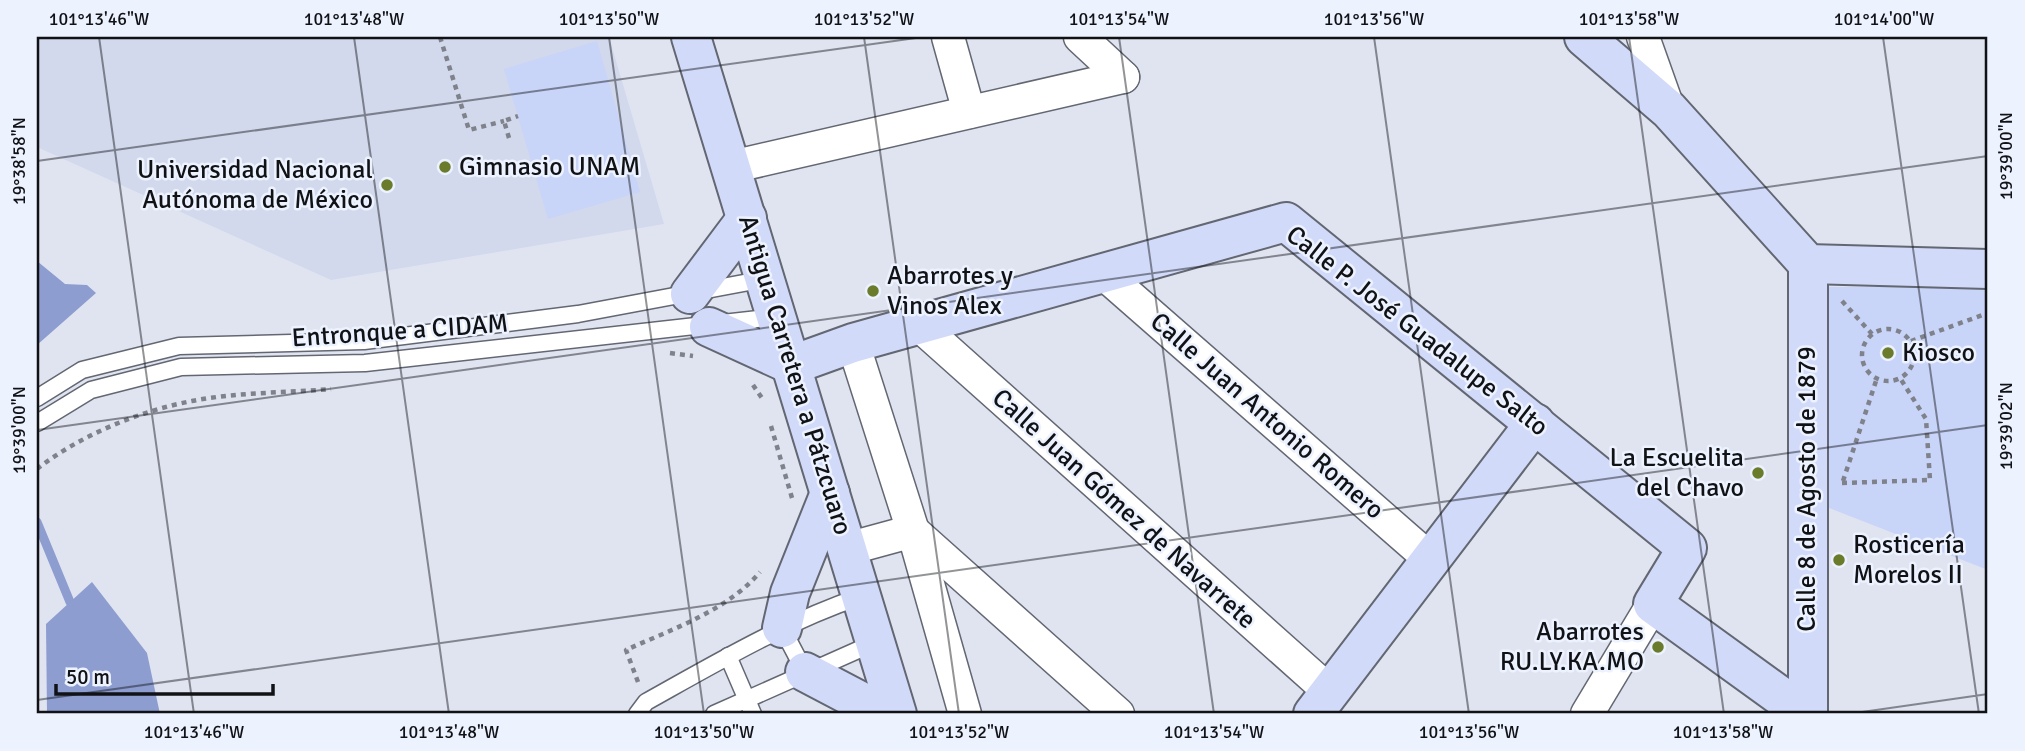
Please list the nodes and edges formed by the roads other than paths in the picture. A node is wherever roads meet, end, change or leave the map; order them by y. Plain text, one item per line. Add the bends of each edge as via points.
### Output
1 (691, 37) edge
2 (948, 37) edge
3 (1080, 37) edge
4 (1584, 37) edge
5 (1643, 37) edge
6 (1669, 110) junction
7 (969, 113) junction
8 (731, 167) junction
9 (747, 218) junction
10 (1808, 264) junction
11 (1988, 269) edge
12 (1103, 273) junction
13 (765, 279) junction
14 (690, 294) junction
15 (578, 314) junction
16 (777, 317) junction
17 (919, 325) junction
18 (582, 340) junction
19 (364, 341) junction
20 (704, 342) junction
21 (853, 343) junction
22 (365, 363) junction
23 (792, 365) junction
24 (37, 398) edge
25 (37, 423) edge
26 (1535, 423) junction
27 (830, 493) junction
28 (913, 531) junction
29 (847, 549) junction
30 (1431, 560) junction
31 (862, 596) junction
32 (1653, 604) junction
33 (782, 628) junction
34 (876, 642) junction
35 (728, 656) junction
36 (805, 672) junction
37 (1322, 703) edge
38 (750, 707) edge
39 (1098, 708) edge
40 (645, 710) edge
41 (714, 714) edge
42 (885, 714) edge
43 (897, 714) edge
44 (965, 714) edge
45 (1587, 714) edge
46 (1806, 714) edge

1 - 8 street, Antigua Carretera a Pátzcuaro
2 - 7 street
3 - 7 street via 1123,77
4 - 6 street
5 - 6 street
6 - 10 street
7 - 8 street
8 - 9 street, Antigua Carretera a Pátzcuaro
9 - 13 street, Antigua Carretera a Pátzcuaro
9 - 14 street
10 - 11 street
10 - 46 street, Calle 8 de Agosto de 1879 via 1824,485
12 - 17 street, Calle P. José Guadalupe Salto
12 - 26 street, Calle P. José Guadalupe Salto via 1286,222
12 - 30 street, Calle Juan Antonio Romero
13 - 14 lane, Entronque a CIDAM
13 - 16 street, Antigua Carretera a Pátzcuaro
14 - 15 lane, Entronque a CIDAM
15 - 18 lane
15 - 19 lane, Entronque a CIDAM
16 - 20 lane, Entronque a CIDAM
16 - 23 street, Antigua Carretera a Pátzcuaro
17 - 21 street, Calle P. José Guadalupe Salto
17 - 37 street, Calle Juan Gómez de Navarrete
18 - 20 lane, Entronque a CIDAM
18 - 22 lane, Entronque a CIDAM
19 - 22 lane
19 - 24 lane, Entronque a CIDAM via 179,346 82,370
20 - 23 street
21 - 23 street, Calle P. José Guadalupe Salto
21 - 28 street
22 - 25 lane, Entronque a CIDAM via 181,367 91,390
23 - 27 street, Antigua Carretera a Pátzcuaro
26 - 30 street
26 - 32 street, Calle P. José Guadalupe Salto via 1687,548
27 - 29 street, Antigua Carretera a Pátzcuaro
27 - 33 street via 790,593
28 - 29 street
28 - 39 street
28 - 44 street
29 - 31 street, Antigua Carretera a Pátzcuaro
30 - 37 street
31 - 33 lane
31 - 34 street, Antigua Carretera a Pátzcuaro
32 - 45 street
32 - 46 street
33 - 35 lane
33 - 36 lane
34 - 36 lane
34 - 43 street, Antigua Carretera a Pátzcuaro
35 - 38 lane
35 - 40 lane
36 - 38 lane
36 - 42 street
38 - 41 lane

